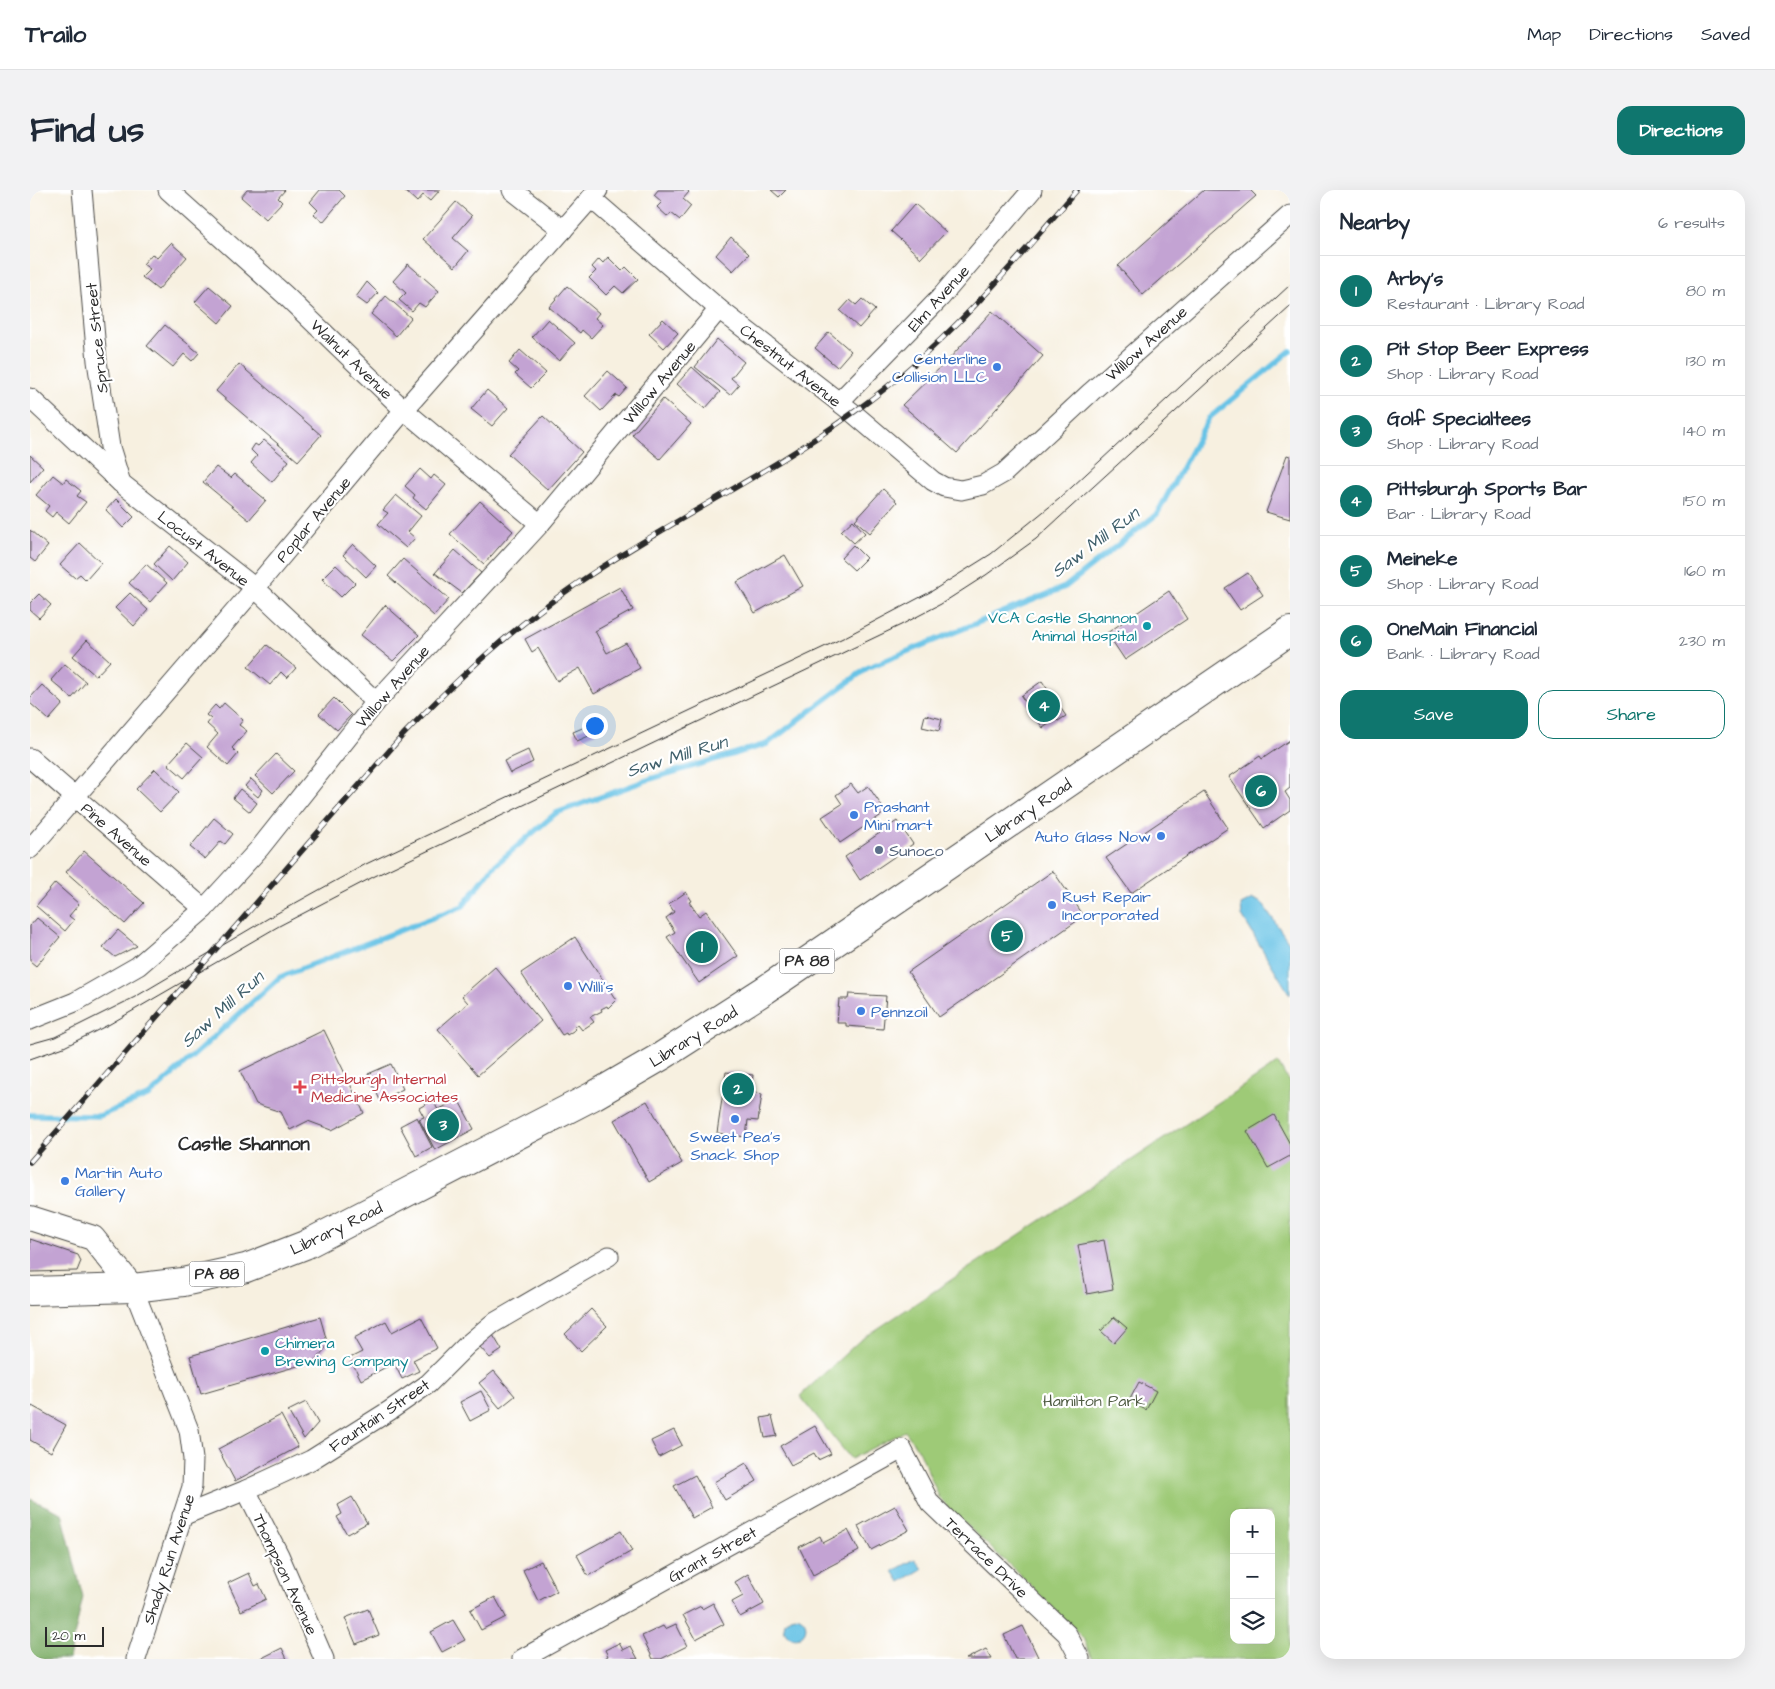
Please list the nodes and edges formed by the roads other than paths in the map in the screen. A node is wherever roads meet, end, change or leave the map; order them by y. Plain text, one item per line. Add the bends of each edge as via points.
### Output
1 (82, 190) edge
2 (168, 190) edge
3 (512, 190) edge
4 (1032, 190) edge
5 (595, 194) edge
6 (1290, 215) edge
7 (563, 230) junction
8 (720, 308) junction
9 (30, 398) edge
10 (839, 402) junction
11 (404, 410) junction
12 (1004, 473) joint
13 (121, 483) junction
14 (540, 524) junction
15 (255, 588) junction
16 (1290, 631) edge
17 (376, 702) junction
18 (30, 758) edge
19 (76, 798) junction
20 (30, 850) edge
21 (204, 909) junction
22 (30, 1020) edge
23 (30, 1218) edge
24 (610, 1256) dead end
25 (133, 1288) junction
26 (30, 1292) edge
27 (902, 1449) joint
28 (246, 1490) junction
29 (182, 1516) junction
30 (136, 1659) edge
31 (324, 1659) edge
32 (522, 1659) edge
33 (1080, 1659) edge

1 - 13 street, Spruce Street via 97,361 110,447
2 - 11 street, Walnut Avenue via 285,295
3 - 7 street
4 - 10 street, Elm Avenue via 940,298
5 - 7 street, Poplar Avenue
5 - 8 street, Chestnut Avenue
6 - 12 street, Willow Avenue
7 - 11 street, Poplar Avenue
8 - 10 street, Chestnut Avenue
8 - 14 street, Willow Avenue
9 - 13 street, Locust Avenue
10 - 12 street, Chestnut Avenue via 944,487 961,490 983,485
11 - 14 street, Walnut Avenue
11 - 15 street, Poplar Avenue
13 - 15 street, Locust Avenue
14 - 17 street, Willow Avenue
15 - 17 street, Locust Avenue
15 - 19 street, Poplar Avenue
16 - 25 main road, Library Road / PA 88 via 765,990 593,1096 304,1245 246,1268 183,1282
17 - 21 street, Willow Avenue via 259,849
18 - 19 street, Pine Avenue
19 - 20 street, Poplar Avenue
19 - 21 street, Pine Avenue
21 - 22 street, Willow Avenue via 138,966 75,1002
23 - 25 street via 92,1238
24 - 28 street, Fountain Street via 492,1324 428,1384 389,1411 311,1460
25 - 26 main road, Library Road / PA 88
25 - 29 street, Shady Run Avenue via 189,1430 192,1487
27 - 32 street, Grant Street
27 - 33 street, Terrace Drive via 930,1503 1067,1634
28 - 29 street, Fountain Street
28 - 31 street, Thompson Avenue via 279,1555
29 - 30 street, Shady Run Avenue

